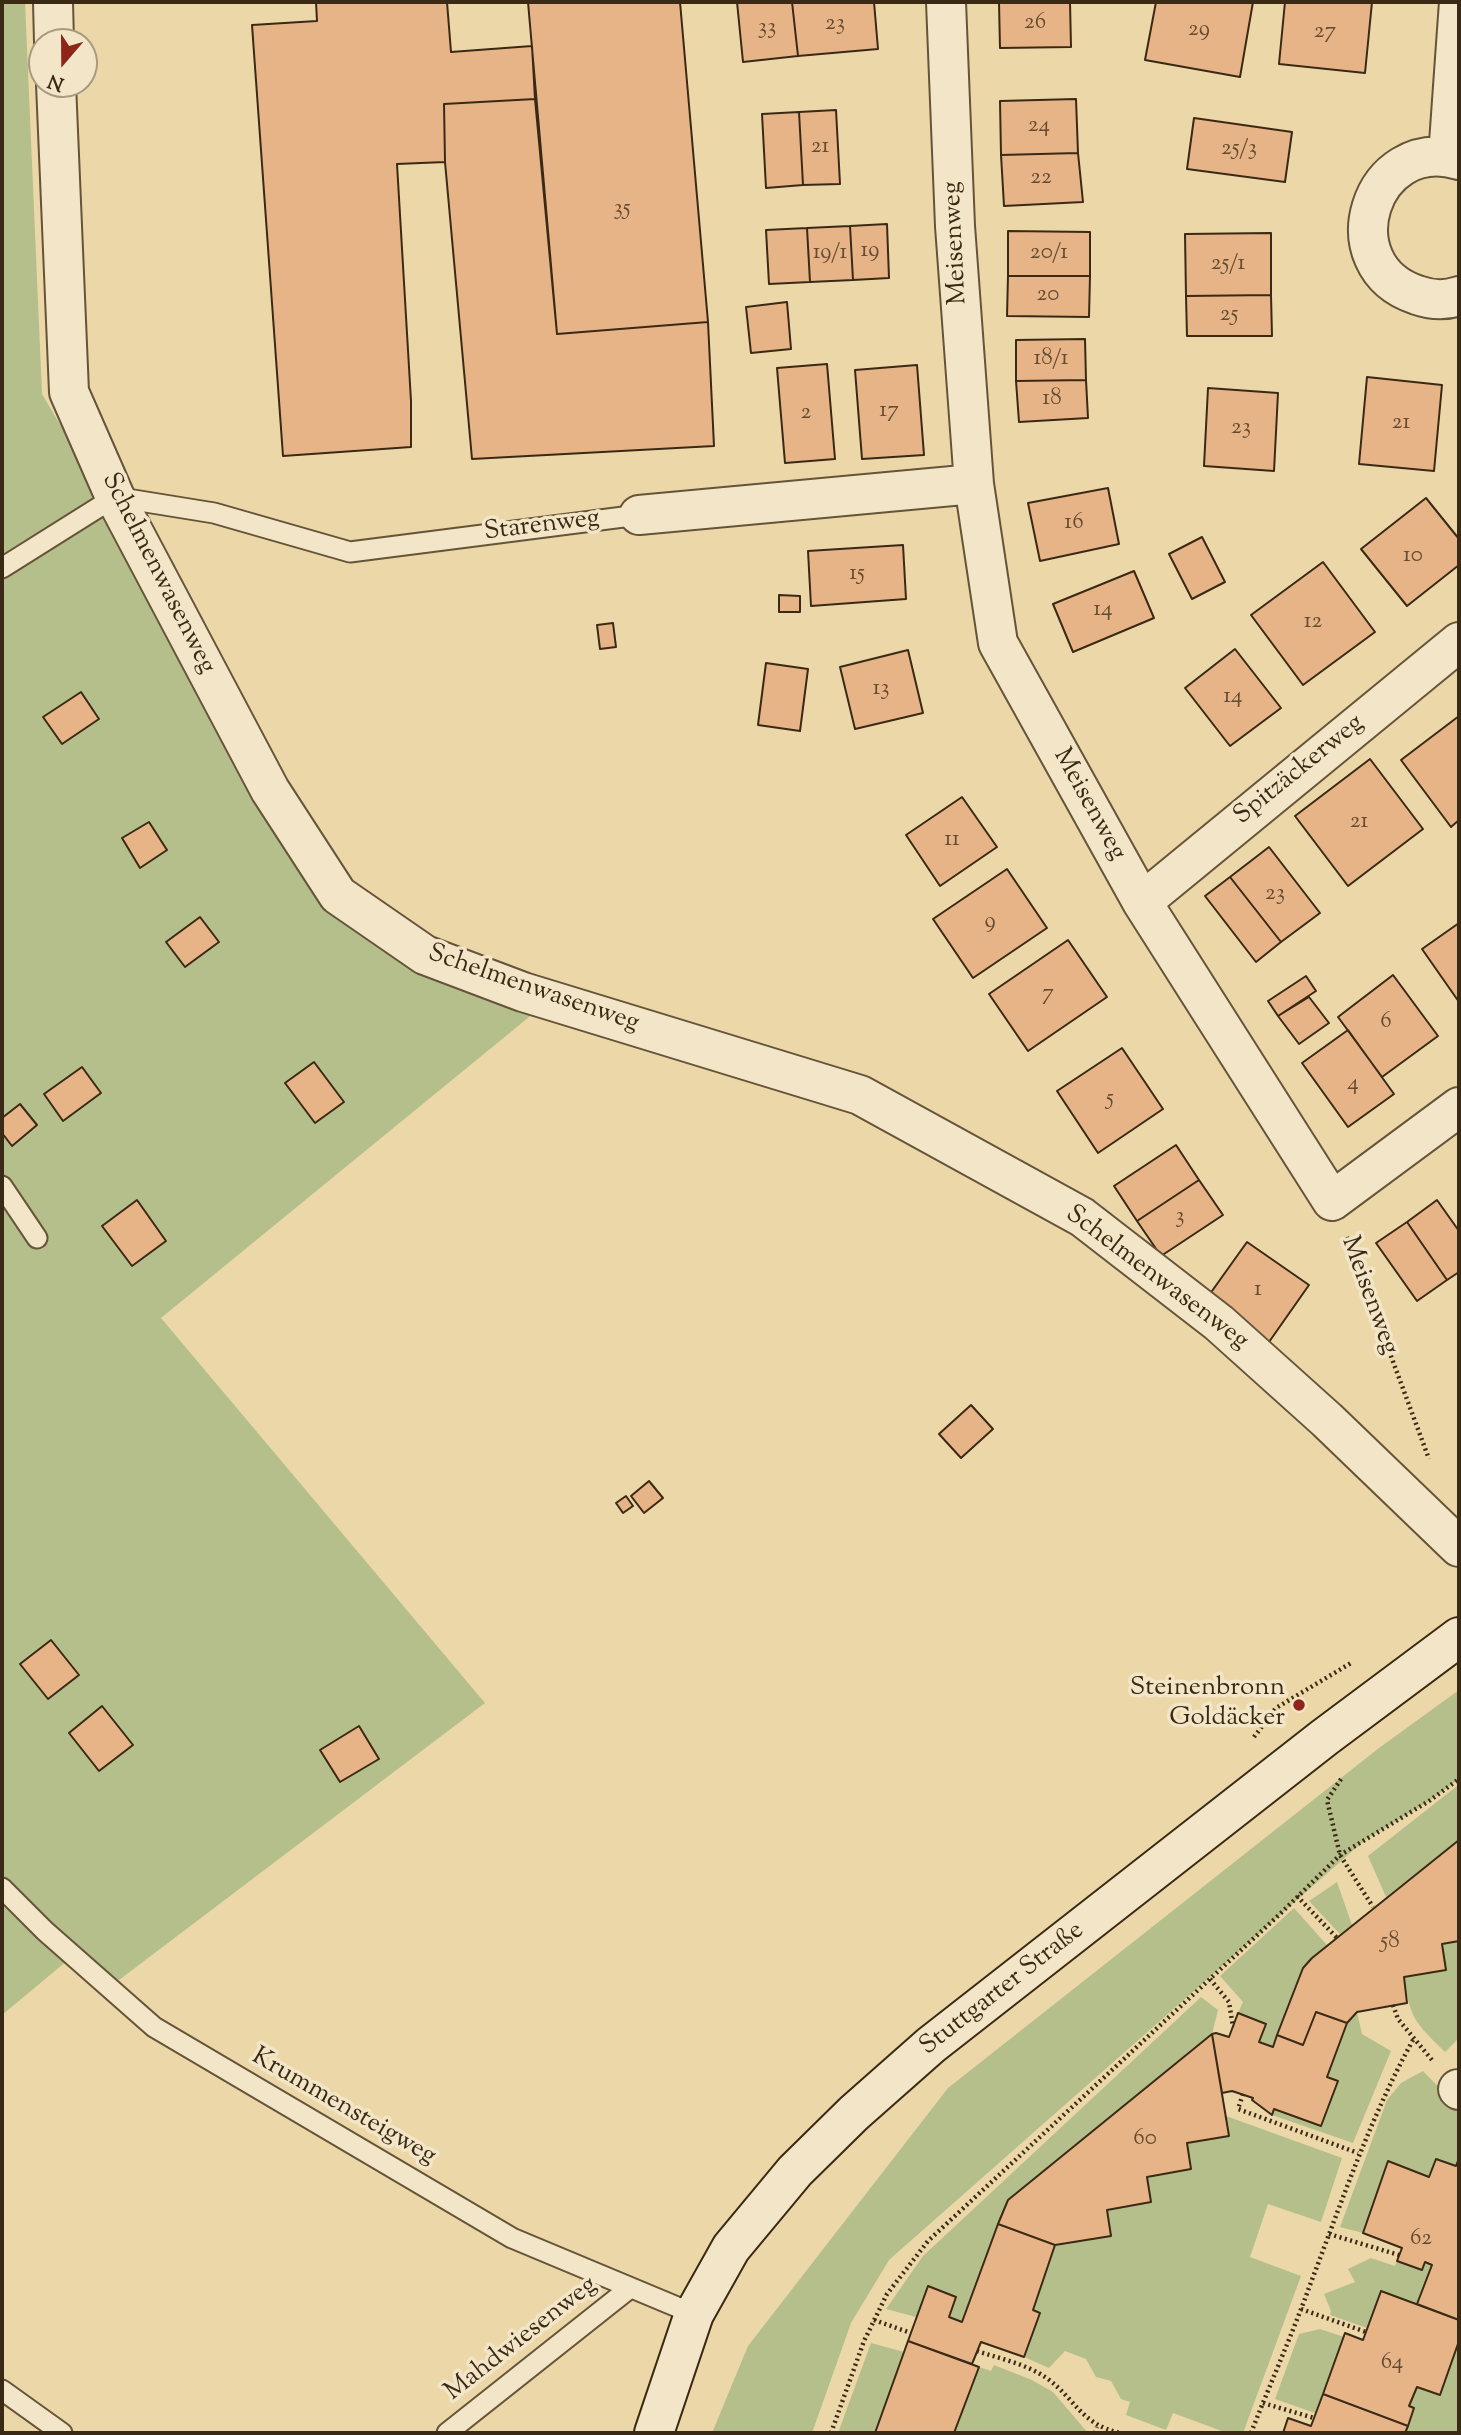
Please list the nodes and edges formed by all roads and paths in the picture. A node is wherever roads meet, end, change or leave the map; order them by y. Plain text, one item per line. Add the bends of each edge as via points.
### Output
1 (53, 2) edge
2 (946, 2) edge
3 (1459, 2) edge
4 (54, 28) edge
5 (57, 98) edge
6 (1454, 159) edge
7 (1459, 296) edge
8 (974, 484) junction
9 (115, 497) junction
10 (639, 515) joint
11 (2, 568) edge
12 (1459, 642) edge
13 (1142, 902) junction
14 (1459, 1107) edge
15 (2, 1186) edge
16 (1332, 1201) junction
17 (37, 1238) dead end
18 (1431, 1464) dead end
19 (1459, 1547) edge
20 (1459, 1637) edge
21 (1348, 1768) dead end
22 (1459, 1779) edge
23 (1340, 1855) junction
24 (2, 1888) edge
25 (1297, 1896) junction
26 (1373, 1907) dead end
27 (1337, 1938) dead end
28 (1210, 1979) junction
29 (1393, 2005) dead end
30 (1233, 2027) dead end
31 (1242, 2094) dead end
32 (1358, 2153) junction
33 (1329, 2234) junction
34 (1399, 2255) dead end
35 (630, 2288) junction
36 (1301, 2309) junction
37 (694, 2314) junction
38 (874, 2320) junction
39 (1366, 2332) dead end
40 (911, 2333) dead end
41 (977, 2351) dead end
42 (2, 2389) edge
43 (1263, 2403) junction
44 (1314, 2418) dead end
45 (1097, 2427) junction
46 (62, 2433) edge
47 (447, 2433) edge
48 (654, 2433) edge
49 (831, 2433) edge
50 (1095, 2433) edge
51 (1120, 2433) edge
52 (1251, 2433) edge

1 - 4 street
2 - 8 street, Meisenweg via 955,226
3 - 6 street
5 - 9 street, Schelmenwasenweg via 69,392
6 - 7 street via 1423,158 1400,167 1382,184 1370,206 1367,230 1372,255 1385,277 1405,291 1429,299
8 - 10 street, Starenweg
8 - 13 street, Meisenweg via 998,643
9 - 10 lane, Starenweg via 214,513 350,552
9 - 11 lane
9 - 19 street, Schelmenwasenweg via 270,790 338,895 425,956 523,992 860,1095 1082,1217 1219,1322
12 - 13 street, Spitzäckerweg
13 - 16 street, Meisenweg
14 - 16 street
15 - 17 lane
16 - 18 path, Meisenweg
20 - 37 street, Stuttgarter Straße via 931,2045 854,2113 795,2171 731,2248
21 - 23 path via 1327,1800
22 - 23 path
23 - 25 path
23 - 26 path
24 - 35 lane, Krummensteigweg via 154,2027 513,2238
25 - 27 path
25 - 28 path
28 - 30 path via 1229,2002
28 - 38 path via 928,2241 887,2294
29 - 32 path via 1413,2040
31 - 32 path via 1238,2109
32 - 33 path
33 - 34 path
33 - 36 path
35 - 37 lane, Krummensteigweg
35 - 47 lane, Mahdwiesenweg
36 - 39 path
36 - 43 path
37 - 48 street, Stuttgarter Straße
38 - 40 path
38 - 49 path
41 - 45 path via 1049,2380
42 - 46 lane
43 - 44 path
43 - 52 path
45 - 50 path
45 - 51 path

